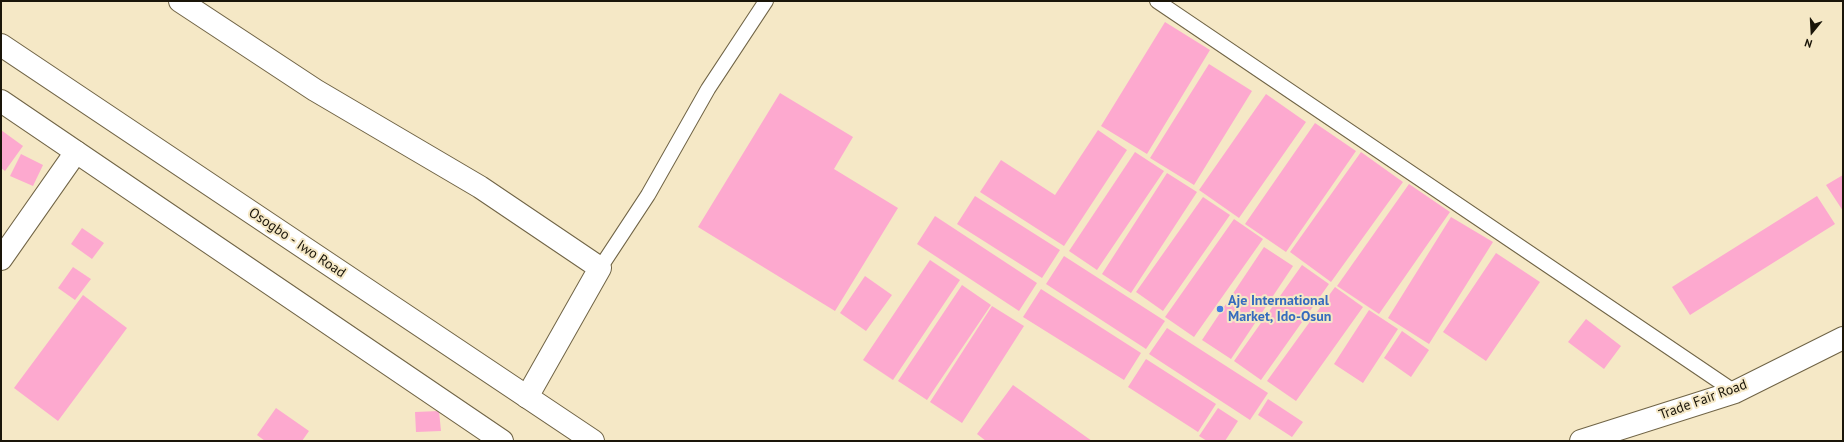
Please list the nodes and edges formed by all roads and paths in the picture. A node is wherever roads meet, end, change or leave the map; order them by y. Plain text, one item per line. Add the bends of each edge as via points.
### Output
1 (180, 1) edge
2 (766, 1) edge
3 (1157, 1) edge
4 (1, 45) edge
5 (1, 101) edge
6 (76, 152) junction
7 (1, 259) edge
8 (600, 268) junction
9 (1843, 338) edge
10 (1735, 392) junction
11 (527, 397) junction
12 (493, 439) edge
13 (593, 441) edge
14 (1581, 441) edge

1 - 8 main road via 315,90 480,187
2 - 8 lane via 708,89 648,195
3 - 10 lane
4 - 11 main road, Osogbo - Iwo Road
5 - 6 main road
6 - 7 main road
6 - 12 main road
8 - 11 main road
9 - 10 main road, Trade Fair Road
10 - 14 main road, Trade Fair Road
11 - 13 main road, Osogbo - Iwo Road

